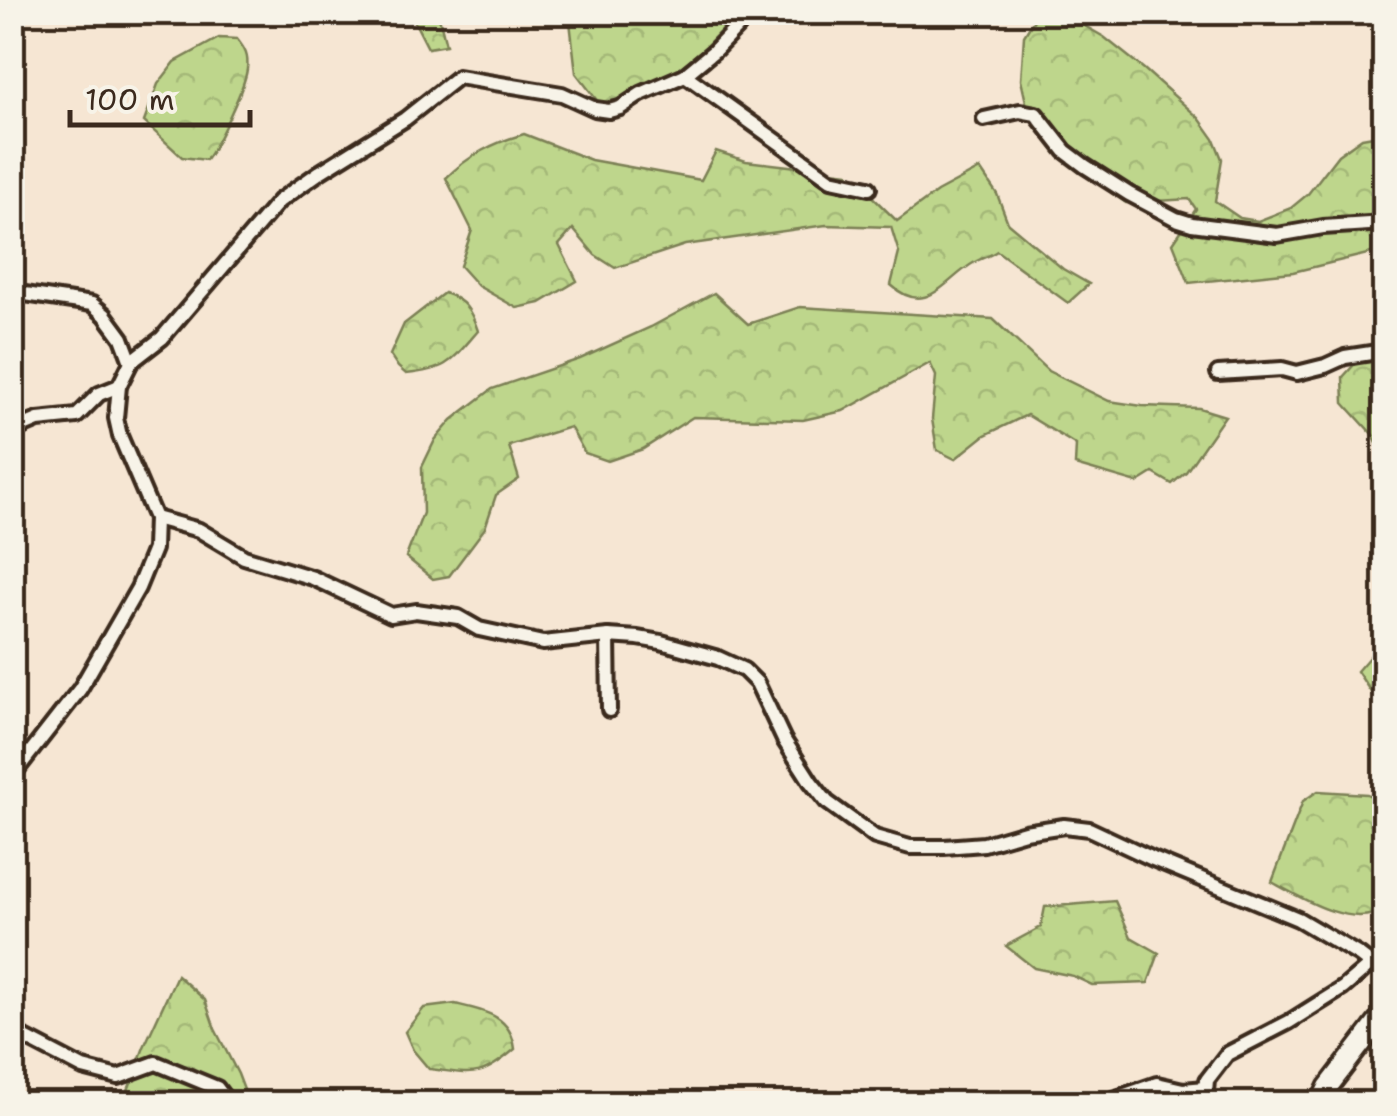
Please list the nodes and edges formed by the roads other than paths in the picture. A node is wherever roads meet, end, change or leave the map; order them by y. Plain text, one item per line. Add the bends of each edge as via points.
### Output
1 (752, 12) edge
2 (685, 76) junction
3 (984, 119) dead end
4 (869, 188) dead end
5 (1384, 222) edge
6 (12, 296) edge
7 (1384, 351) edge
8 (132, 362) junction
9 (1218, 374) dead end
10 (118, 386) junction
11 (12, 431) edge
12 (155, 518) junction
13 (608, 636) junction
14 (608, 710) dead end
15 (12, 776) edge
16 (1371, 964) junction
17 (1384, 974) edge
18 (1384, 1014) edge
19 (12, 1031) edge
20 (1206, 1088) junction
21 (229, 1104) edge
22 (1111, 1104) edge
23 (1205, 1104) edge
24 (1320, 1104) edge

1 - 2 street
2 - 4 street via 831,180
2 - 8 street via 609,111 562,94 458,77 279,201 162,338
3 - 5 street via 1036,114 1085,166 1192,224 1277,235
6 - 8 street via 92,304 122,338
7 - 9 street via 1297,373
8 - 10 street
10 - 11 street via 76,416
10 - 12 street via 120,436
12 - 13 street via 200,530 244,558 313,578 390,615 458,617 479,630 543,643
12 - 15 street via 154,549 138,588 80,689
13 - 14 street
13 - 16 street via 661,642 744,670 811,782 875,837 944,847 1064,826 1089,829 1298,919
16 - 17 street
16 - 20 street via 1316,1005 1227,1054
18 - 24 main road
19 - 21 street via 83,1068 118,1077 156,1064 217,1088
20 - 22 street via 1157,1084
20 - 23 street

